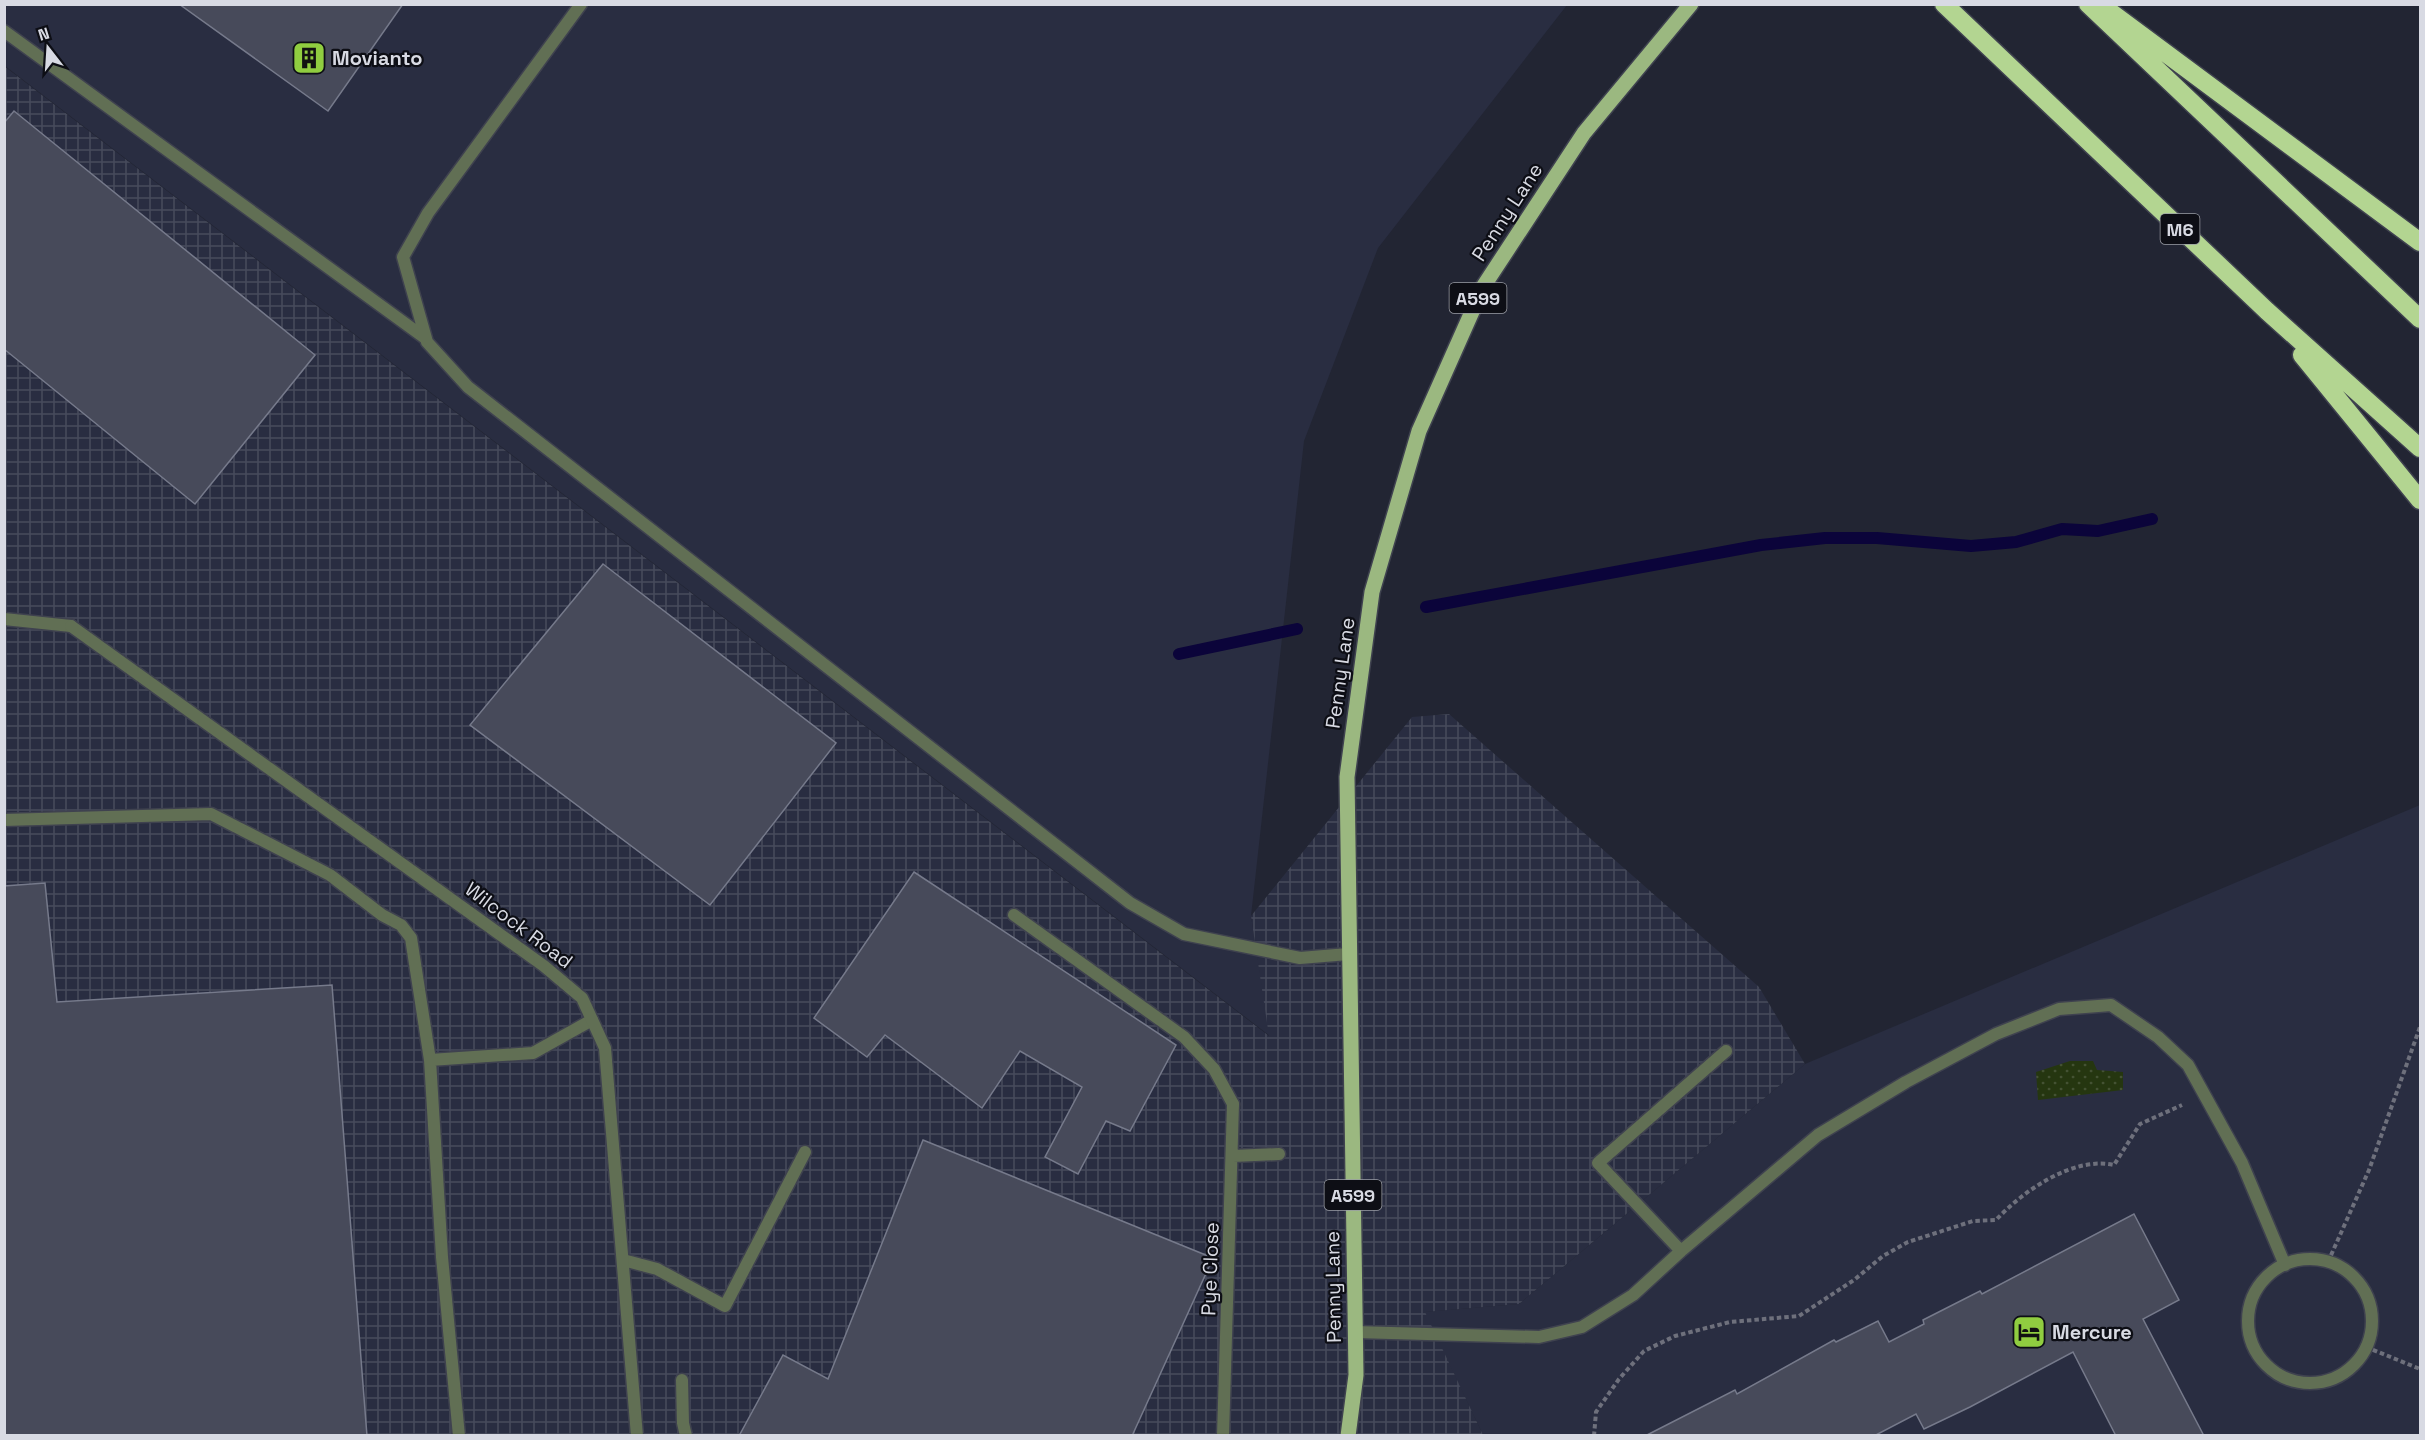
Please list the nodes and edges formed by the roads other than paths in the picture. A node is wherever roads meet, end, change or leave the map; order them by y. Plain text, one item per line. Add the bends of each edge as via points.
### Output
1 (581, 4) edge
2 (1691, 4) edge
3 (1944, 4) edge
4 (2088, 4) edge
5 (2101, 4) edge
6 (4, 31) edge
7 (2421, 242) edge
8 (2267, 311) junction
9 (2421, 319) edge
10 (425, 338) junction
11 (2421, 448) edge
12 (2421, 500) edge
13 (4, 619) edge
14 (4, 820) edge
15 (1014, 915) dead end
16 (1348, 954) junction
17 (592, 1020) junction
18 (1726, 1051) dead end
19 (430, 1060) junction
20 (805, 1152) dead end
21 (1279, 1154) dead end
22 (1233, 1156) junction
23 (1680, 1251) junction
24 (623, 1260) junction
25 (2285, 1265) junction
26 (1355, 1332) junction
27 (682, 1380) dead end
28 (459, 1436) edge
29 (637, 1436) edge
30 (686, 1436) edge
31 (1223, 1436) edge
32 (1348, 1436) edge

1 - 10 street via 428,213 403,257
2 - 16 main road, Penny Lane / A599 via 1584,133 1483,287 1419,431 1372,592 1347,777
3 - 8 highway, M6
4 - 9 highway
5 - 7 highway
6 - 10 street
8 - 11 highway, M6
8 - 12 highway
10 - 16 street via 468,387 1130,903 1184,934 1300,958
13 - 17 street, Wilcock Road via 71,626 544,966 582,998
14 - 19 street via 211,814 330,875 401,925 411,938
15 - 22 street, Pye Close via 1184,1037 1214,1069 1233,1104
16 - 26 main road, Penny Lane / A599
17 - 19 street via 533,1053
17 - 24 street, Wilcock Road via 605,1048
18 - 23 street via 1598,1163
19 - 28 street via 442,1257
20 - 24 street via 725,1306 657,1269
21 - 22 street
22 - 31 street, Pye Close
23 - 25 street via 1818,1136 1906,1082 1986,1039 2059,1009 2111,1005 2158,1037 2188,1065 2242,1163
23 - 26 street via 1633,1295 1582,1327 1539,1337
24 - 29 street, Wilcock Road
25 - 25 street via 2306,1259 2328,1262 2351,1275 2368,1298 2372,1331 2366,1347 2353,1366 2334,1378 2296,1382 2263,1362 2253,1345 2248,1327 2249,1308 2256,1290 2268,1275
26 - 32 main road, Penny Lane / A599 via 1356,1375
27 - 30 street

